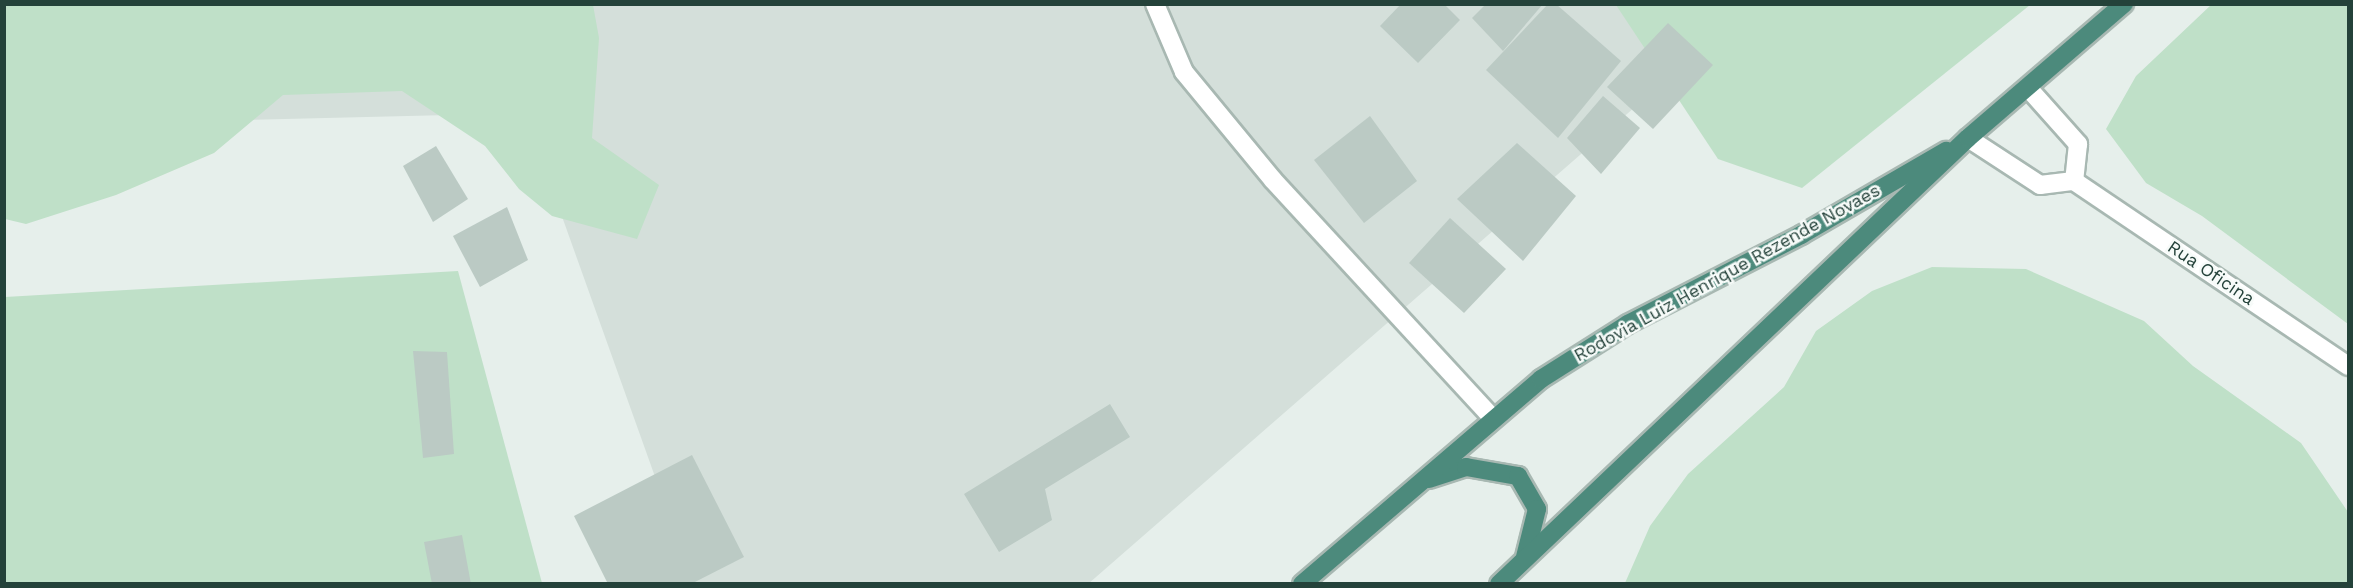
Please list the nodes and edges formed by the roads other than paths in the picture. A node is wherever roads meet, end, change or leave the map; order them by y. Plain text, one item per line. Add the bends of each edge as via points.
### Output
1 (1155, 4) edge
2 (2124, 4) edge
3 (2029, 88) junction
4 (1968, 138) junction
5 (2074, 181) junction
6 (2349, 366) edge
7 (1491, 416) junction
8 (1422, 481) junction
9 (1515, 570) junction
10 (1302, 584) edge
11 (1500, 584) edge

1 - 7 street via 1184,72 1273,180
2 - 3 highway, Rodovia Luiz Henrique Rezende Novaes
3 - 4 highway, Rodovia Luiz Henrique Rezende Novaes
3 - 5 street via 2078,144
4 - 5 street via 2040,185
4 - 7 highway, Rodovia Luiz Henrique Rezende Novaes via 1792,240 1628,324
4 - 9 highway, Rodovia Luiz Henrique Rezende Novaes
5 - 6 street, Rua Oficina
7 - 8 highway, Rodovia Luiz Henrique Rezende Novaes
8 - 9 highway via 1483,467 1509,471 1524,481 1535,500 1537,523
8 - 10 highway, Rodovia Luiz Henrique Rezende Novaes
9 - 11 highway, Rodovia Luiz Henrique Rezende Novaes

